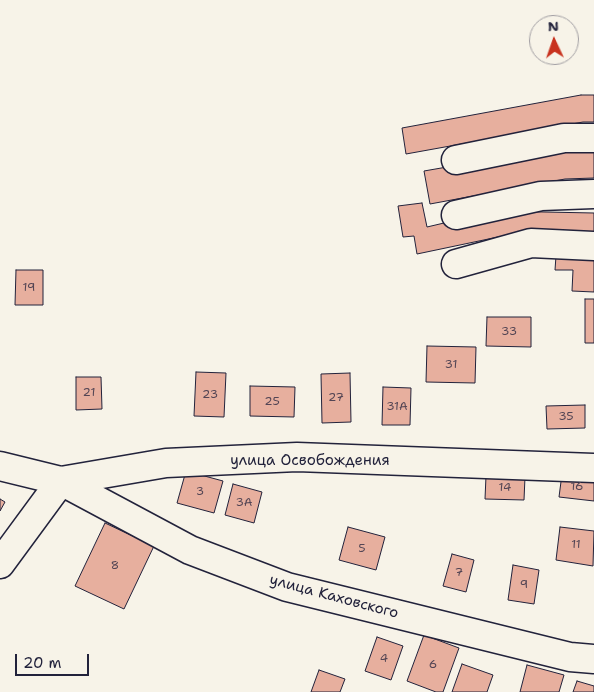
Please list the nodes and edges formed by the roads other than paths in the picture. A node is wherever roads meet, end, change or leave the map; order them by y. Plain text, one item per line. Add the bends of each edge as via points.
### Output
1 (594, 138) edge
2 (456, 160) dead end
3 (594, 194) edge
4 (456, 215) dead end
5 (594, 246) edge
6 (456, 264) dead end
7 (0, 466) edge
8 (594, 468) edge
9 (61, 481) junction
10 (0, 564) edge
11 (594, 659) edge

1 - 2 street via 564,138
3 - 4 street via 541,196
5 - 6 street via 531,244
7 - 9 street, улица Освобождения
8 - 9 street, улица Освобождения via 297,457 166,463
9 - 10 street
9 - 11 street, улица Каховского via 190,550 287,587 570,657

